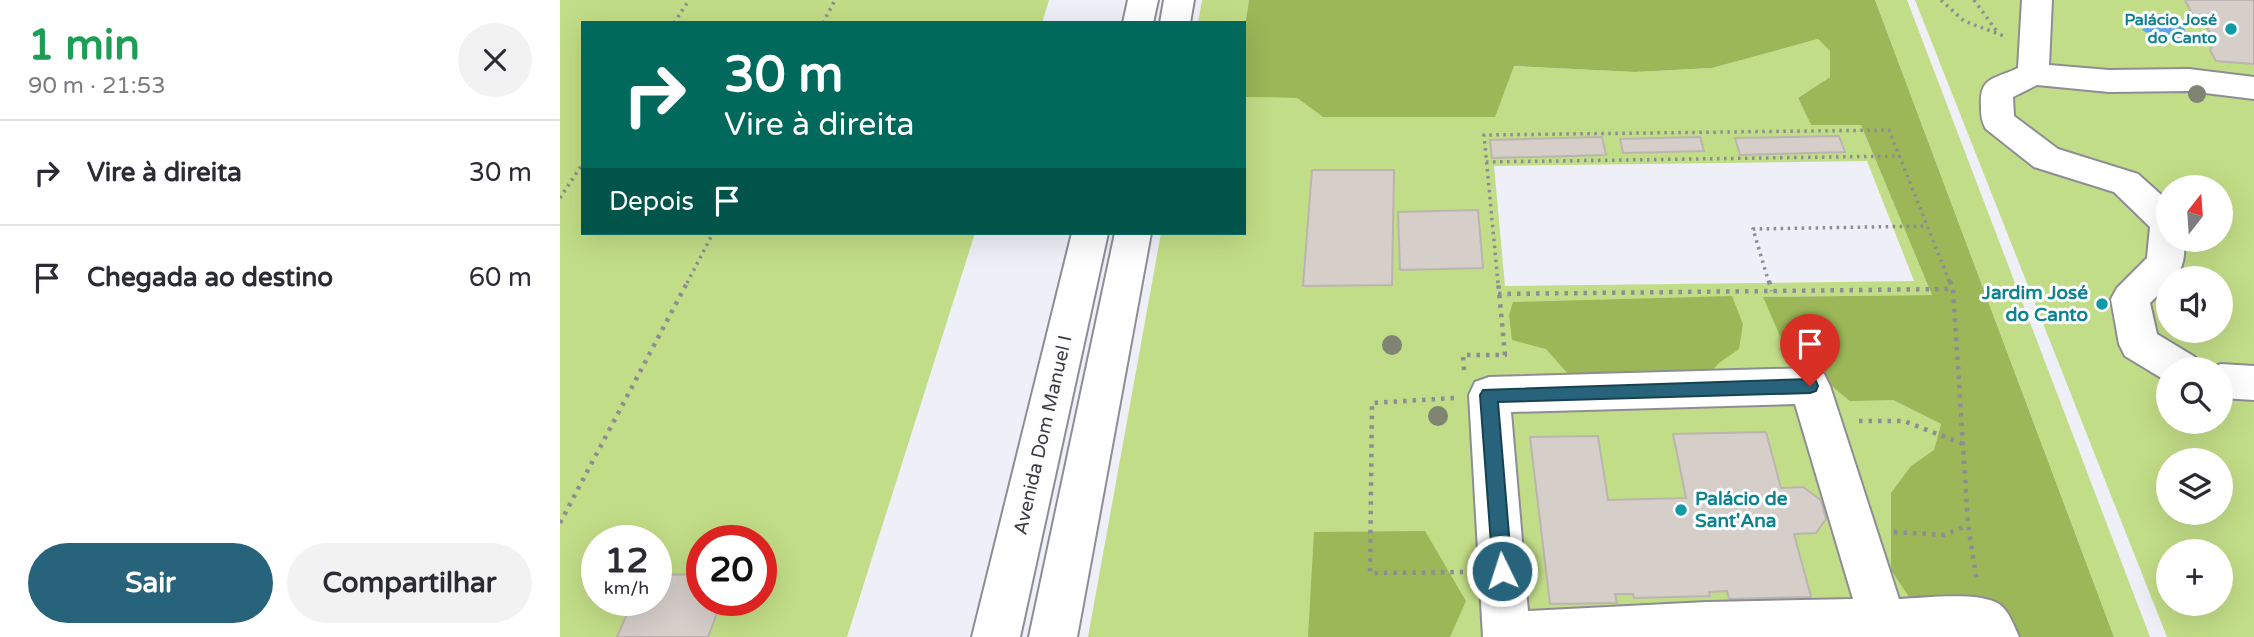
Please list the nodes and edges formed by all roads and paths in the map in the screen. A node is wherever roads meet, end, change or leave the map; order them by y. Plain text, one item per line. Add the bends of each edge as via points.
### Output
1 (689, 0) edge
2 (835, 0) edge
3 (1143, 0) edge
4 (1179, 0) edge
5 (1941, 0) edge
6 (1974, 0) edge
7 (2037, 0) edge
8 (675, 21) edge
9 (824, 21) edge
10 (1138, 21) edge
11 (1175, 21) edge
12 (2033, 74) junction
13 (2254, 88) edge
14 (1900, 156) junction
15 (1486, 162) junction
16 (581, 166) edge
17 (560, 198) edge
18 (2156, 211) edge
19 (1928, 226) junction
20 (712, 235) edge
21 (1090, 235) edge
22 (1133, 235) edge
23 (2166, 252) edge
24 (1953, 289) junction
25 (1772, 291) junction
26 (1498, 294) junction
27 (2161, 357) edge
28 (2233, 382) edge
29 (2254, 383) edge
30 (1489, 395) junction
31 (1850, 429) dead end
32 (1963, 444) junction
33 (560, 523) edge
34 (1968, 525) junction
35 (1887, 528) dead end
36 (1502, 571) junction
37 (1884, 624) junction
38 (1989, 629) edge
39 (1507, 636) edge
40 (996, 637) edge
41 (1054, 637) edge

1 - 8 path
2 - 9 path
3 - 10 main road
4 - 11 main road
5 - 6 path via 1964,21 1998,34
7 - 12 main road
12 - 13 main road via 2189,80
12 - 18 main road via 1996,91 1998,121 2046,158 2126,183
14 - 15 path
14 - 15 path via 1889,130 1484,135
14 - 19 path
15 - 26 path
16 - 17 path
19 - 24 path
19 - 25 path via 1753,229
20 - 33 path
21 - 40 main road, Avenida Dom Manuel I
22 - 41 main road
23 - 27 main road via 2165,264 2130,299 2139,344
24 - 25 path
24 - 32 path
25 - 26 path
26 - 30 path via 1505,355 1462,355 1466,383
28 - 29 main road
30 - 36 main road
30 - 36 path via 1372,403 1370,573
30 - 37 main road via 1810,386
31 - 32 path via 1857,421 1904,421
32 - 34 path
34 - 35 path via 1944,535 1898,534
34 - 38 path
36 - 39 main road
37 - 38 main road
37 - 39 main road via 1707,625

